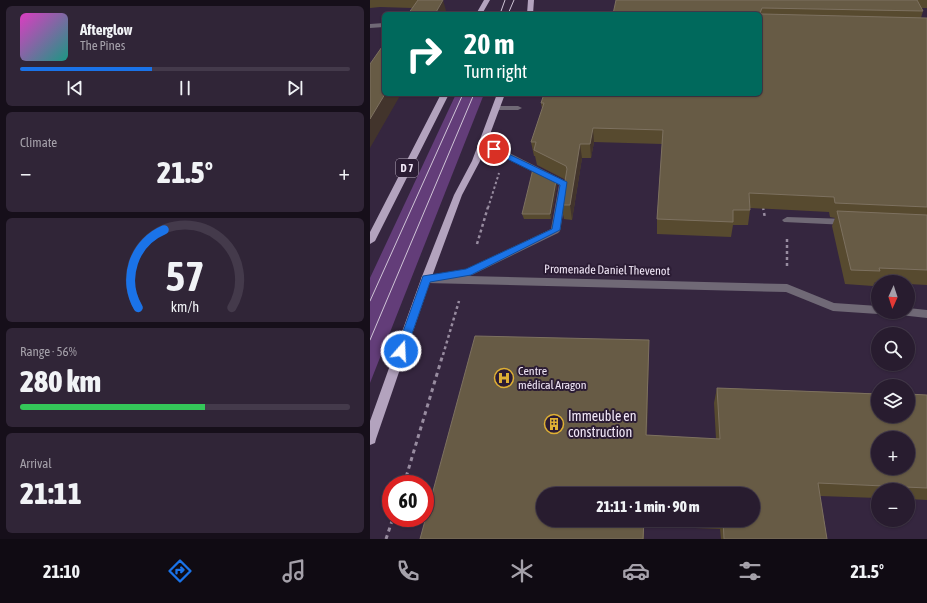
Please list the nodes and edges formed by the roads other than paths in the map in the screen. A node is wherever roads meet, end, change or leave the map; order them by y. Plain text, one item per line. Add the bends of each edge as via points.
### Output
1 (486, 0) edge
2 (531, 0) edge
3 (480, 12) edge
4 (530, 12) edge
5 (382, 25) edge
6 (370, 26) edge
7 (444, 96) edge
8 (500, 96) edge
9 (496, 108) junction
10 (518, 108) dead end
11 (483, 143) junction
12 (787, 220) road end
13 (857, 223) edge
14 (370, 241) edge
15 (426, 279) junction
16 (871, 310) edge
17 (915, 313) edge
18 (927, 314) edge
19 (370, 439) edge

1 - 3 main road
2 - 4 main road
5 - 6 street
7 - 14 main road, D 7
8 - 9 main road
9 - 10 street
9 - 11 main road
11 - 15 main road via 458,195
11 - 15 street via 564,184 556,230 468,272
12 - 13 street
15 - 16 street, Promenade Daniel Thevenot via 787,288 832,307
15 - 19 main road
17 - 18 street

